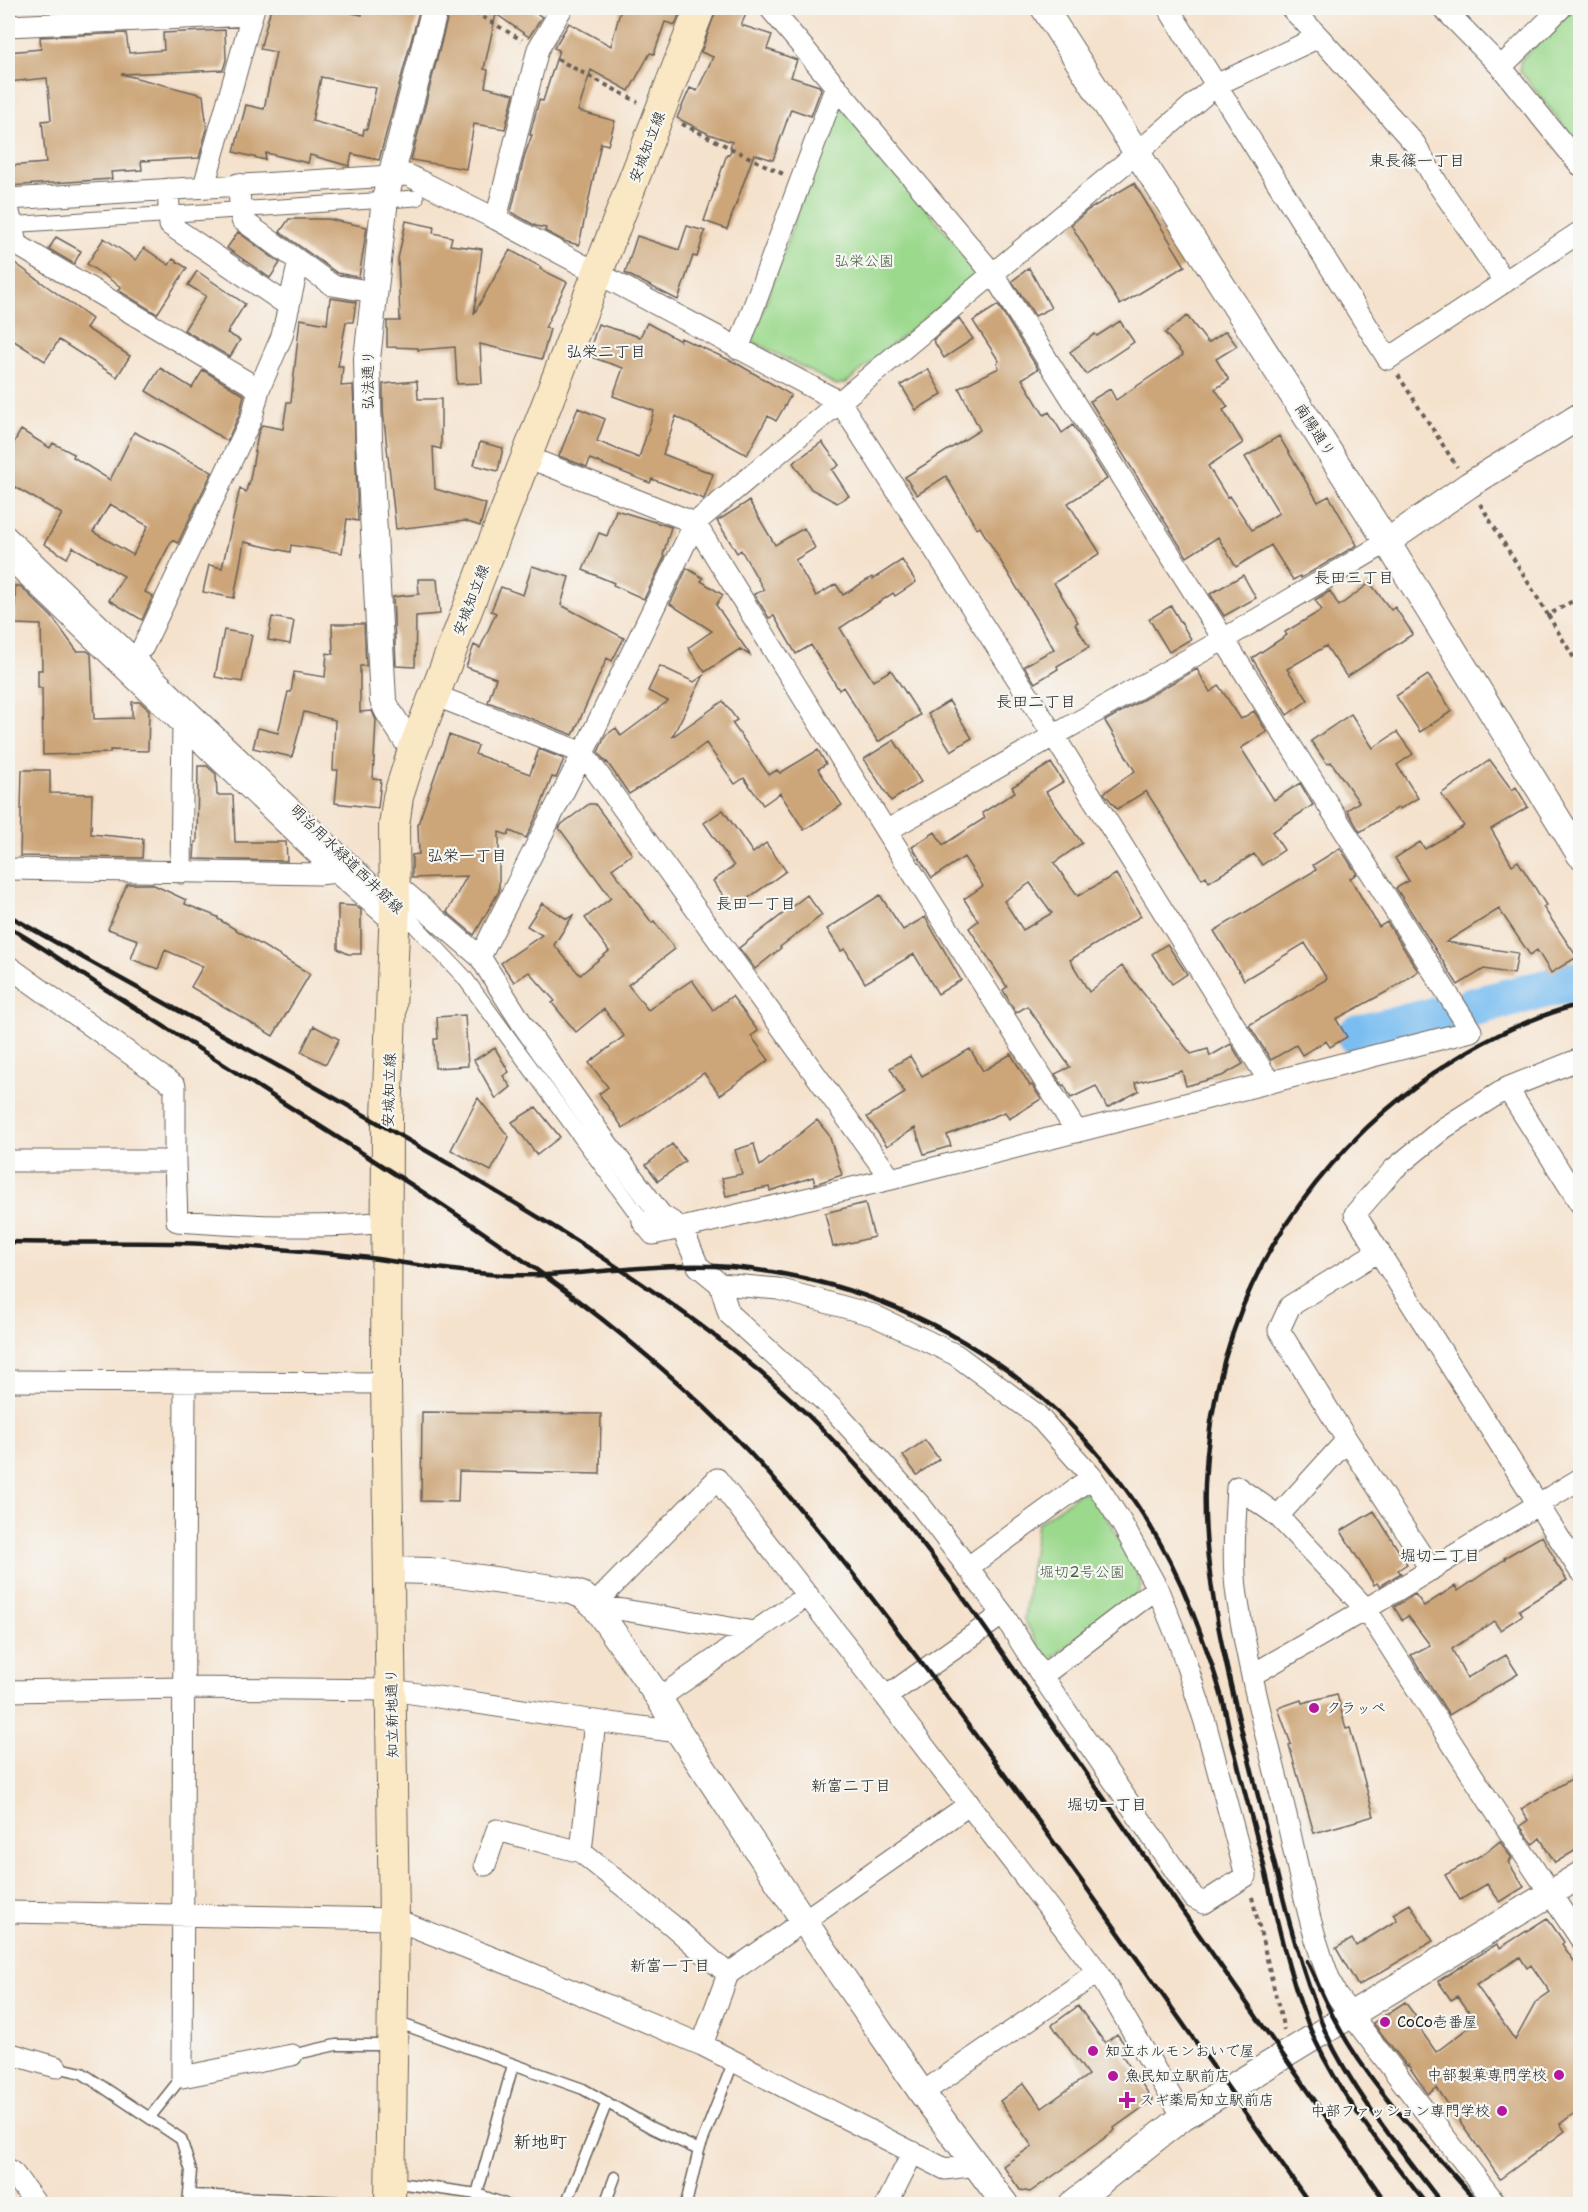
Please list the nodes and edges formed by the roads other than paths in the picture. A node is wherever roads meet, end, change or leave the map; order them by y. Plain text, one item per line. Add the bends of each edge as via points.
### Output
1 (435, 8) edge
2 (562, 8) edge
3 (700, 8) edge
4 (770, 8) edge
5 (1044, 8) edge
6 (1168, 8) edge
7 (1291, 8) edge
8 (1443, 8) edge
9 (1561, 8) edge
10 (252, 11) edge
11 (8, 26) edge
12 (1320, 37) junction
13 (1501, 67) junction
14 (1216, 85) junction
15 (836, 86) junction
16 (1137, 153) junction
17 (1581, 165) edge
18 (238, 184) junction
19 (204, 186) junction
20 (388, 187) junction
21 (168, 189) junction
22 (8, 198) edge
23 (416, 198) dead end
24 (241, 209) junction
25 (169, 213) junction
26 (9, 219) edge
27 (496, 219) junction
28 (1581, 232) edge
29 (299, 261) junction
30 (598, 273) junction
31 (993, 274) junction
32 (1504, 282) junction
33 (374, 292) junction
34 (289, 306) junction
35 (738, 349) junction
36 (259, 389) junction
37 (840, 402) junction
38 (1581, 416) edge
39 (527, 457) junction
40 (695, 523) junction
41 (8, 534) edge
42 (1387, 542) junction
43 (8, 557) edge
44 (1224, 639) junction
45 (143, 647) dead end
46 (434, 695) junction
47 (183, 725) junction
48 (1054, 736) junction
49 (413, 750) junction
50 (583, 753) junction
51 (886, 831) junction
52 (1581, 855) edge
53 (8, 869) edge
54 (336, 872) junction
55 (181, 873) junction
56 (394, 903) junction
57 (480, 957) junction
58 (8, 966) edge
59 (1581, 1059) edge
60 (1269, 1081) junction
61 (1507, 1088) junction
62 (1077, 1132) junction
63 (8, 1161) edge
64 (175, 1161) junction
65 (891, 1179) junction
66 (1581, 1203) edge
67 (387, 1222) junction
68 (643, 1222) joint
69 (682, 1228) junction
70 (1379, 1251) junction
71 (720, 1284) junction
72 (8, 1381) edge
73 (185, 1382) junction
74 (386, 1383) junction
75 (1347, 1440) junction
76 (1092, 1477) junction
77 (1581, 1479) edge
78 (1538, 1504) junction
79 (1278, 1516) junction
80 (968, 1568) junction
81 (390, 1570) junction
82 (1431, 1570) junction
83 (1581, 1571) edge
84 (1157, 1588) junction
85 (808, 1595) junction
86 (594, 1605) junction
87 (1366, 1609) junction
88 (1004, 1614) junction
89 (754, 1632) junction
90 (1252, 1675) junction
91 (1042, 1676) junction
92 (184, 1688) junction
93 (392, 1690) junction
94 (8, 1691) edge
95 (886, 1697) junction
96 (659, 1698) junction
97 (595, 1721) junction
98 (679, 1732) junction
99 (970, 1804) junction
100 (581, 1852) junction
101 (485, 1864) dead end
102 (1581, 1875) edge
103 (1550, 1893) junction
104 (8, 1912) edge
105 (182, 1916) junction
106 (394, 1919) junction
107 (804, 1921) junction
108 (1581, 1938) edge
109 (1098, 1972) junction
110 (728, 1974) junction
111 (1351, 2016) junction
112 (393, 2033) junction
113 (702, 2045) junction
114 (8, 2053) edge
115 (292, 2055) joint
116 (734, 2063) junction
117 (513, 2065) junction
118 (56, 2067) joint
119 (182, 2077) junction
120 (922, 2093) junction
121 (607, 2102) junction
122 (1183, 2117) junction
123 (150, 2118) junction
124 (699, 2150) junction
125 (914, 2152) junction
126 (976, 2165) junction
127 (8, 2169) edge
128 (615, 2177) dead end
129 (477, 2194) junction
130 (391, 2197) edge
131 (189, 2200) edge
132 (36, 2205) edge
133 (506, 2205) edge
134 (566, 2205) edge
135 (605, 2205) edge
136 (686, 2205) edge
137 (887, 2205) edge
138 (1005, 2205) edge
139 (1072, 2205) edge
140 (1496, 2205) edge

1 - 20 street, 弘法通り
2 - 27 street via 538,50
3 - 30 main road, 安城知立線
4 - 15 street
5 - 16 street, 南陽通り
6 - 14 street
7 - 12 street
8 - 13 street
9 - 13 street
10 - 11 street
10 - 19 street
12 - 14 street
12 - 32 street via 1415,144
13 - 17 street
14 - 16 street
14 - 32 street via 1388,359
15 - 31 street
15 - 35 street
16 - 31 street
16 - 42 street, 南陽通り
18 - 19 street
18 - 20 street
18 - 24 street
19 - 21 street
20 - 23 street
20 - 24 street
20 - 27 street via 408,175
20 - 33 street, 弘法通り
21 - 22 street
21 - 25 street
24 - 25 street
24 - 29 street via 242,220
25 - 26 street
25 - 34 street via 170,225
26 - 36 street via 16,244
27 - 30 street
28 - 32 street
29 - 33 street via 332,285
29 - 34 street
30 - 35 street
30 - 39 main road, 安城知立線
31 - 37 street
31 - 44 street
33 - 49 street, 弘法通り via 367,359 383,700
34 - 36 street via 282,336
35 - 37 street
36 - 45 street via 247,428
37 - 40 street
37 - 48 street
38 - 42 street via 1469,485
39 - 40 street
39 - 46 main road, 安城知立線
40 - 50 street
40 - 51 street
41 - 56 street, 明治用水緑道西井筋線
42 - 44 street
42 - 52 street, 南陽通り
43 - 47 street
44 - 48 street
44 - 60 street via 1471,1031
46 - 49 main road, 安城知立線
46 - 50 street
47 - 54 street
47 - 55 street
48 - 51 street
48 - 60 street
49 - 56 main road, 安城知立線 via 398,797 394,826
50 - 57 street
50 - 65 street
51 - 62 street
53 - 55 street
54 - 55 street
54 - 56 street
56 - 57 street
56 - 67 main road, 安城知立線
56 - 68 street, 明治用水緑道西井筋線 via 464,977
57 - 69 street via 608,1145 661,1215
58 - 64 street via 175,1086
59 - 61 street
60 - 62 street
61 - 66 street
61 - 70 street via 1444,1128 1394,1169 1355,1214
62 - 65 street
63 - 64 street
64 - 67 street via 177,1221 336,1226
65 - 69 street
67 - 74 main road, 知立新地通り
68 - 69 street via 652,1234
69 - 71 street via 698,1266
70 - 75 street via 1290,1306 1279,1330
70 - 78 street
71 - 76 street via 778,1289 873,1315 956,1355 1037,1415
71 - 80 street via 729,1314 832,1408 921,1506
72 - 73 street
73 - 74 street
73 - 92 street
74 - 81 main road, 知立新地通り
75 - 79 street
75 - 82 street
76 - 80 street
76 - 84 street
77 - 78 street
78 - 82 street
78 - 83 street
79 - 87 street
79 - 90 street via 1237,1487 1237,1595
80 - 88 street
81 - 86 street via 430,1571 567,1590
81 - 93 main road, 知立新地通り
82 - 87 street
84 - 91 street
84 - 91 street via 1205,1722 1246,1876 1204,1903 1194,1898
85 - 86 street via 717,1479
85 - 89 street
85 - 95 street
86 - 89 street
86 - 96 street
87 - 90 street
87 - 103 street
88 - 91 street
88 - 95 street
89 - 96 street
90 - 111 street via 1323,1966
92 - 93 street
92 - 94 street
92 - 105 street
93 - 97 street
93 - 106 main road, 知立新地通り
95 - 99 street
96 - 98 street
97 - 98 street
97 - 100 street
98 - 107 street
99 - 107 street
99 - 109 street
100 - 101 street via 497,1830
100 - 110 street
102 - 103 street
103 - 108 street
103 - 111 street
104 - 105 street
105 - 106 street
105 - 119 street
106 - 112 main road, 知立新地通り
106 - 113 street
107 - 110 street
107 - 120 street
109 - 120 street
109 - 122 street
110 - 113 street
111 - 122 street
111 - 140 street
112 - 115 lane
112 - 117 lane
112 - 130 main road, 知立新地通り
113 - 116 street
114 - 118 street
115 - 119 street
116 - 124 lane
116 - 125 street
117 - 121 lane
117 - 129 lane
118 - 123 lane via 82,2073
119 - 123 lane
120 - 126 street
121 - 124 lane
121 - 134 lane
122 - 139 street
123 - 131 lane via 182,2139 191,2171
124 - 136 lane
125 - 126 street via 945,2169
125 - 137 street
126 - 138 street
127 - 132 street
128 - 135 lane
129 - 130 lane
129 - 133 lane
130 - 131 lane

